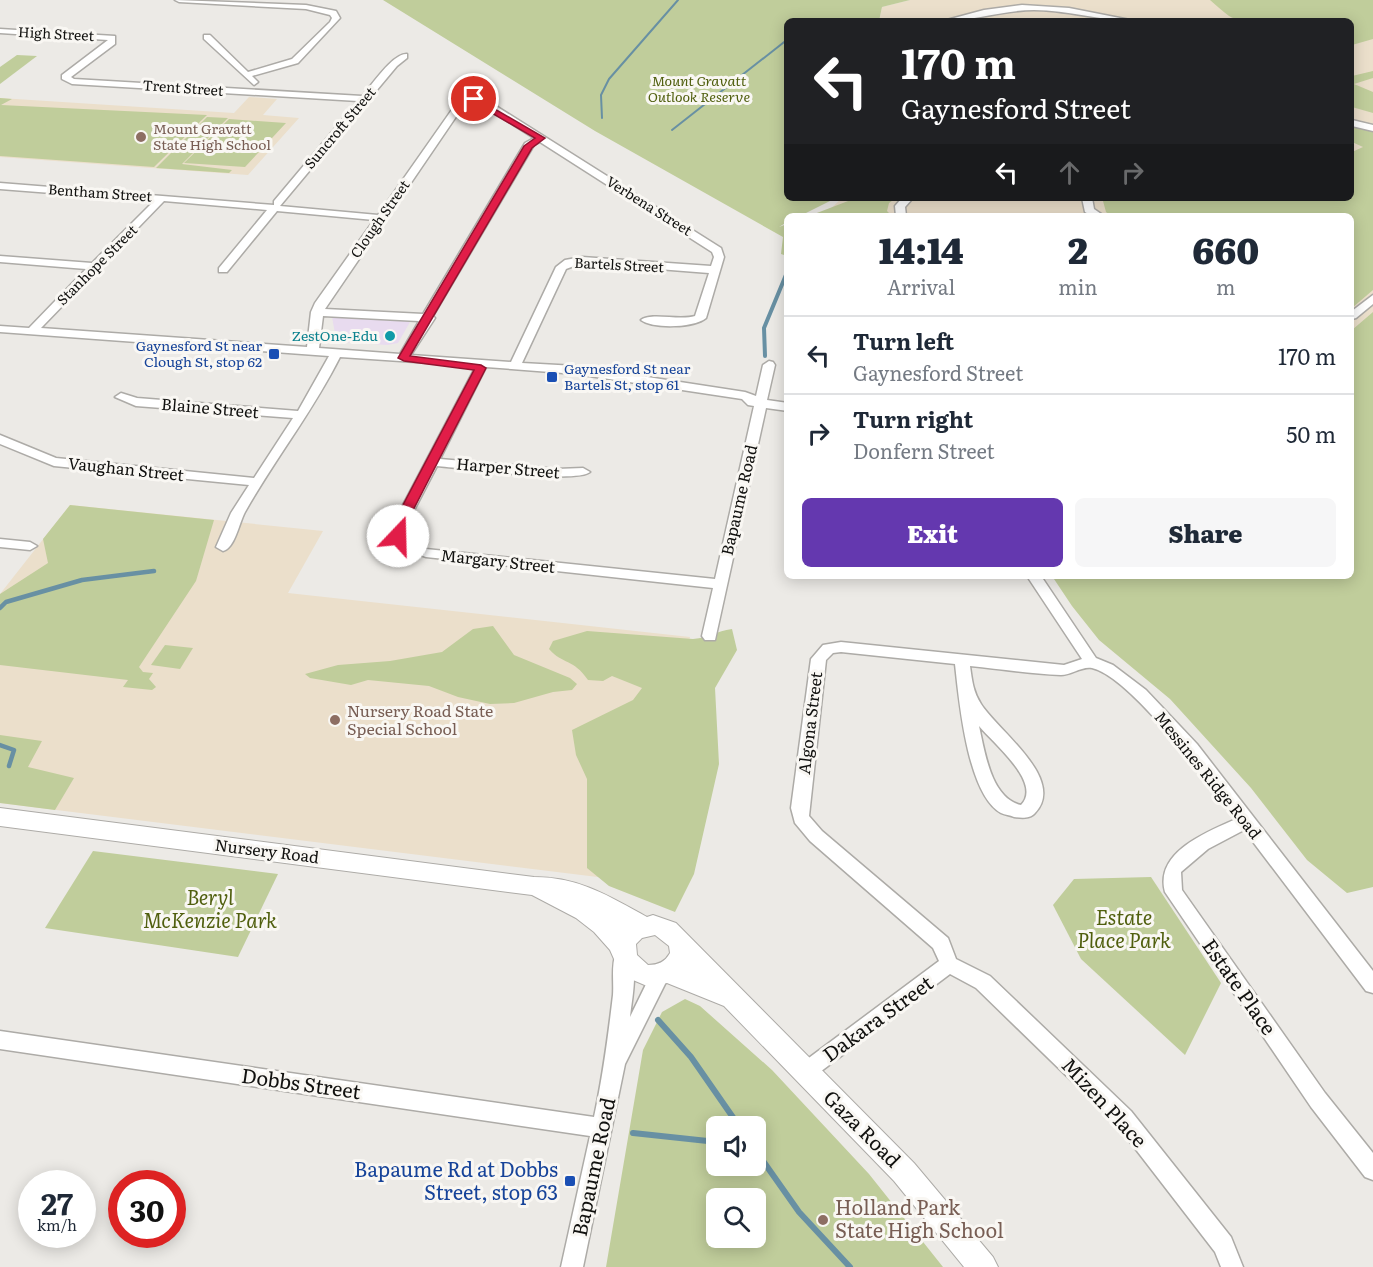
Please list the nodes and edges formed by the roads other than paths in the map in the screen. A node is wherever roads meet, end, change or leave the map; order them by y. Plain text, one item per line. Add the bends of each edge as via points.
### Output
1 (179, 0) edge
2 (960, 18) edge
3 (1113, 18) edge
4 (0, 31) edge
5 (207, 37) dead end
6 (112, 38) joint
7 (405, 57) dead end
8 (249, 74) junction
9 (252, 92) junction
10 (364, 99) junction
11 (472, 99) joint
12 (1354, 123) edge
13 (1373, 128) edge
14 (540, 138) junction
15 (0, 186) edge
16 (162, 198) junction
17 (275, 206) junction
18 (383, 215) junction
19 (0, 259) edge
20 (96, 267) junction
21 (223, 270) dead end
22 (715, 270) junction
23 (1373, 298) edge
24 (317, 312) junction
25 (1354, 314) edge
26 (429, 318) junction
27 (647, 320) dead end
28 (4, 330) edge
29 (32, 331) junction
30 (0, 339) edge
31 (311, 352) junction
32 (336, 353) junction
33 (404, 358) junction
34 (422, 360) junction
35 (515, 365) junction
36 (769, 365) dead end
37 (481, 368) junction
38 (121, 397) dead end
39 (760, 402) junction
40 (784, 406) edge
41 (300, 416) junction
42 (0, 439) edge
43 (434, 462) junction
44 (583, 472) dead end
45 (256, 482) junction
46 (0, 543) edge
47 (30, 546) dead end
48 (223, 547) dead end
49 (1036, 579) edge
50 (720, 584) junction
51 (710, 636) dead end
52 (962, 660) junction
53 (1091, 662) junction
54 (969, 698) junction
55 (0, 817) edge
56 (1247, 821) junction
57 (534, 886) junction
58 (643, 926) junction
59 (681, 946) junction
60 (623, 953) junction
61 (949, 964) junction
62 (664, 973) junction
63 (1373, 985) edge
64 (733, 1000) junction
65 (0, 1040) edge
66 (615, 1067) junction
67 (805, 1072) junction
68 (603, 1128) junction
69 (1373, 1170) edge
70 (573, 1267) edge
71 (982, 1267) edge
72 (1232, 1267) edge

1 - 8 street via 306,7 333,13 333,23 295,61
2 - 3 street via 1007,8 1028,8
4 - 6 street, High Street
5 - 8 street
6 - 9 street, Trent Street via 66,79
7 - 10 street, Suncroft Street
8 - 9 street via 255,84
9 - 10 street, Trent Street
10 - 17 street, Suncroft Street
11 - 14 street, Verbena Street
11 - 18 street, Clough Street via 460,103
12 - 13 street
14 - 22 street, Verbena Street via 716,249 719,255
14 - 26 street via 529,146
15 - 16 street, Bentham Street
16 - 17 street, Bentham Street
16 - 20 street, Stanhope Street
17 - 18 street, Bentham Street
17 - 21 street, Suncroft Street
18 - 24 street, Clough Street
19 - 20 street
20 - 29 street, Stanhope Street
22 - 27 street, Verbena Street via 700,318 685,323
22 - 35 street, Bartels Street via 582,260 567,263 561,267
23 - 25 street
24 - 26 street
24 - 31 street via 318,336
26 - 33 street
28 - 29 street
28 - 30 street
29 - 31 street
31 - 32 street
32 - 33 street
32 - 41 street
33 - 34 street
34 - 35 street
34 - 37 street
35 - 39 street via 600,372 745,396
36 - 39 street, Bapaume Road
37 - 39 street via 585,376
37 - 43 street, Margary Street
38 - 41 street, Blaine Street via 136,402
39 - 40 street
39 - 50 street, Bapaume Road
41 - 45 street
42 - 45 street, Vaughan Street via 54,462
43 - 44 street, Harper Street
43 - 50 street, Margary Street via 401,522 398,536 411,550
45 - 48 street
46 - 47 street
49 - 53 street, Messines Ridge Road
50 - 51 street, Bapaume Road
52 - 53 street, Algona Street via 1064,670
52 - 54 street
52 - 61 street, Algona Street via 845,647 823,653 818,663 800,808 807,827 941,943
53 - 56 street, Messines Ridge Road via 1108,669 1167,719
54 - 54 street via 1033,779 1034,799 1027,810 1004,807 990,791 971,728
55 - 57 main road, Nursery Road
56 - 63 street, Messines Ridge Road
56 - 69 street, Estate Place via 1208,840 1177,862 1170,877 1174,892 1318,1100
57 - 58 main road, Nursery Road via 573,887
57 - 60 main road, Nursery Road via 580,906 602,923
58 - 59 main road via 663,927 678,938
58 - 60 main road via 632,932
59 - 62 main road via 679,961
59 - 64 main road, Gaza Road
60 - 62 main road via 634,971
60 - 66 street, Bapaume Road
61 - 67 street, Dakara Street
61 - 72 street, Mizen Place via 983,982 1124,1118 1224,1245
62 - 64 main road, Gaza Road
62 - 66 street, Bapaume Road
64 - 67 main road, Gaza Road
65 - 68 street, Dobbs Street
66 - 68 street, Bapaume Road
67 - 71 main road, Gaza Road via 904,1172
68 - 70 street, Bapaume Road

